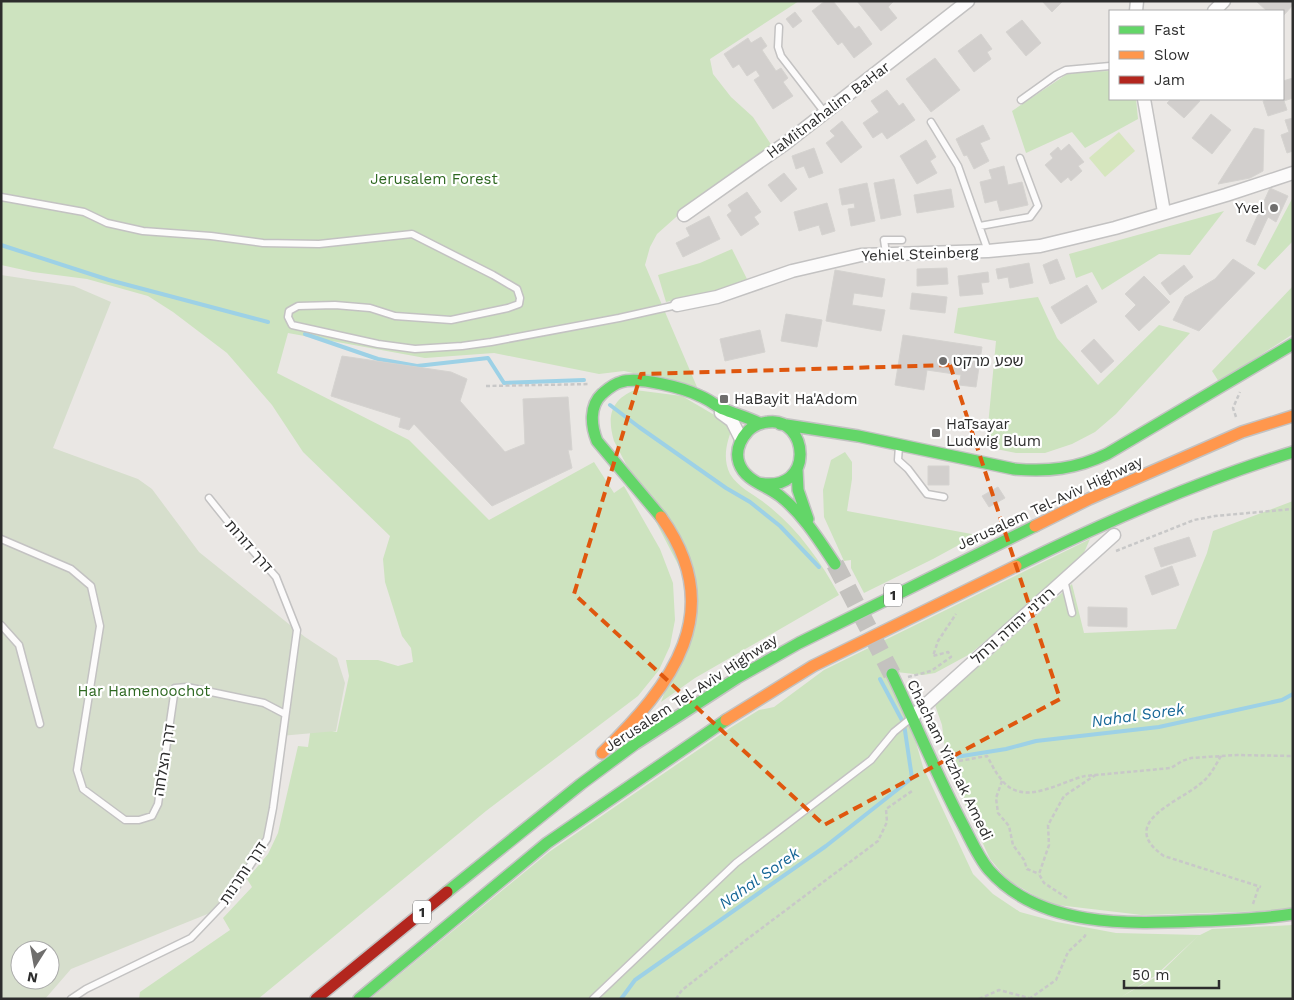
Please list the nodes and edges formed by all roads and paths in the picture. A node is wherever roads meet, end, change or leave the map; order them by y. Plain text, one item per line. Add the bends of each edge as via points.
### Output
1 (968, 1) edge
2 (1224, 1) edge
3 (1215, 10) edge
4 (780, 27) dead end
5 (1109, 66) edge
6 (1021, 100) dead end
7 (1144, 100) edge
8 (825, 113) junction
9 (931, 122) dead end
10 (1020, 158) dead end
11 (1293, 173) edge
12 (1, 197) edge
13 (1164, 212) junction
14 (684, 215) dead end
15 (980, 226) junction
16 (902, 240) dead end
17 (988, 251) junction
18 (886, 253) junction
19 (677, 305) joint
20 (1293, 344) edge
21 (1243, 373) junction
22 (590, 384) dead end
23 (486, 386) dead end
24 (1289, 417) edge
25 (1236, 420) dead end
26 (759, 423) junction
27 (780, 424) junction
28 (592, 428) junction
29 (858, 436) junction
30 (741, 439) junction
31 (900, 445) junction
32 (1293, 452) edge
33 (798, 466) junction
34 (758, 482) junction
35 (944, 497) dead end
36 (209, 498) dead end
37 (1293, 509) edge
38 (816, 535) junction
39 (1114, 535) dead end
40 (1, 539) edge
41 (1112, 552) dead end
42 (835, 564) tunnel mouth
43 (1064, 580) junction
44 (960, 608) dead end
45 (1072, 612) dead end
46 (1, 625) edge
47 (893, 676) joint
48 (285, 714) junction
49 (912, 717) junction
50 (40, 724) dead end
51 (1221, 756) junction
52 (1293, 756) edge
53 (959, 761) dead end
54 (1098, 774) junction
55 (1002, 781) junction
56 (912, 791) dead end
57 (529, 825) junction
58 (1039, 874) junction
59 (1261, 887) dead end
60 (1068, 898) dead end
61 (1293, 914) edge
62 (1089, 918) junction
63 (1029, 998) edge
64 (71, 999) edge
65 (316, 999) edge
66 (360, 999) edge
67 (593, 999) edge
68 (676, 999) edge
69 (979, 999) edge

1 - 8 street, HaMitnahalim BaHar
2 - 3 street
4 - 8 lane via 778,47 781,56
5 - 6 lane via 1066,70
7 - 13 street
8 - 14 street, HaMitnahalim BaHar
9 - 15 lane via 958,166
10 - 15 lane via 1038,206 1036,211 1030,217
11 - 13 street, Yehiel Steinberg
12 - 19 lane via 84,212 106,223 143,231 263,243 319,244 412,234 517,289 519,304 451,320 395,316 370,308 335,305 298,306 289,311 292,325 378,344 415,349 462,346
13 - 17 street, Yehiel Steinberg via 1040,246
15 - 17 lane
16 - 18 lane via 884,240
17 - 18 street, Yehiel Steinberg
18 - 19 street, Yehiel Steinberg via 826,262 717,297
20 - 21 main road
21 - 25 path via 1234,408
21 - 31 main road via 1107,454 1068,469 1049,472 1014,469
22 - 23 path
24 - 57 main road, Jerusalem Tel-Aviv Highway / 1 via 1242,432 1089,499 799,643 737,678 634,744
26 - 27 main road
26 - 28 main road via 686,391 651,382 622,381 598,398
26 - 30 main road
27 - 29 main road
27 - 33 main road via 798,440 801,454
28 - 30 street via 597,424 608,398 622,388 642,386 688,396 707,404 732,421
28 - 57 main road via 597,441 664,520 677,542 692,585 693,608 683,652 652,701 630,728
29 - 31 main road
29 - 33 main road via 832,437 813,444
30 - 34 main road via 739,462 746,475
31 - 35 lane via 898,460 927,494
32 - 66 main road, 1 via 1253,464 1078,535 813,666 716,726 548,843
33 - 34 main road via 782,482
33 - 38 main road via 800,497
34 - 38 main road via 791,506
36 - 48 lane, דרך דורות via 276,577 297,630
37 - 41 path via 1194,520
38 - 42 main road
39 - 43 street, רוז'ני יהודה ורחל
40 - 48 lane, דרך הצלחה via 71,569 91,586 100,626 77,770 83,788 125,820 152,816 158,804 175,688 187,687 264,703
43 - 45 lane
43 - 49 street, רוז'ני יהודה ורחל
44 - 47 path via 938,641 933,656 948,652 951,657 931,671
46 - 50 lane via 19,645
47 - 49 main road, Chacham Yitzhak Amedi
48 - 64 lane, דרך ותרנות via 267,839 230,897 190,938
49 - 62 main road, Chacham Yitzhak Amedi via 947,795 988,868 1014,891 1032,901 1055,911
49 - 67 lane via 894,732 871,760 736,863
51 - 52 path
51 - 54 path via 1182,760 1171,768 1160,770
51 - 59 path via 1201,784 1161,809 1152,819 1146,834 1149,843 1164,856
53 - 55 path via 986,756
54 - 55 path via 1071,779 1042,792 1022,792 1009,788
54 - 58 path via 1064,796 1048,825 1049,845
55 - 58 path via 996,798 998,813 1009,826 1013,845 1027,869
56 - 68 path via 886,810 886,822 878,841 682,990
57 - 65 main road, Jerusalem Tel-Aviv Highway / 1
58 - 60 path via 1044,883
61 - 62 main road, Chacham Yitzhak Amedi via 1147,923
62 - 63 path via 1085,936 1068,952 1056,980
63 - 69 path via 999,990

